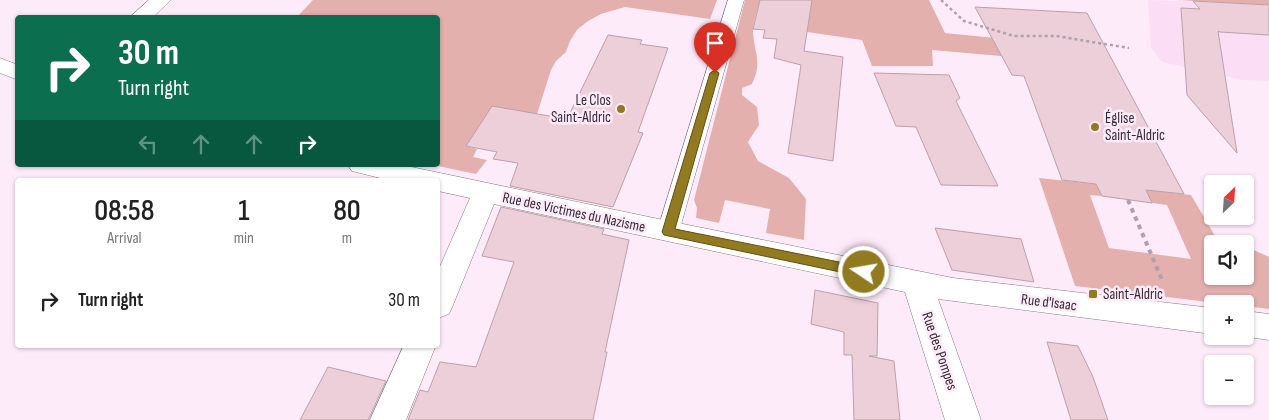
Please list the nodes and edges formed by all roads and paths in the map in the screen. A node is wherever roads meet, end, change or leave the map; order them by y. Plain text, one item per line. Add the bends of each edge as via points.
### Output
1 (161, 0) edge
2 (736, 0) edge
3 (941, 0) edge
4 (142, 15) edge
5 (1129, 48) dead end
6 (0, 65) edge
7 (15, 72) edge
8 (370, 167) edge
9 (419, 178) edge
10 (440, 183) edge
11 (485, 194) junction
12 (1128, 200) dead end
13 (668, 232) junction
14 (917, 283) junction
15 (1166, 288) dead end
16 (440, 300) edge
17 (1204, 319) edge
18 (1254, 325) edge
19 (1269, 327) edge
20 (419, 348) edge
21 (388, 420) edge
22 (963, 420) edge

1 - 4 street
2 - 13 lane
3 - 5 path via 964,21 1014,36 1056,36
6 - 7 street
8 - 9 street
10 - 11 street, Rue des Victimes du Nazisme
11 - 13 street, Rue des Victimes du Nazisme
11 - 16 street
12 - 15 path
13 - 14 street, Rue des Victimes du Nazisme
14 - 17 street, Rue d'Isaac
14 - 22 street, Rue des Pompes
18 - 19 street
20 - 21 street

